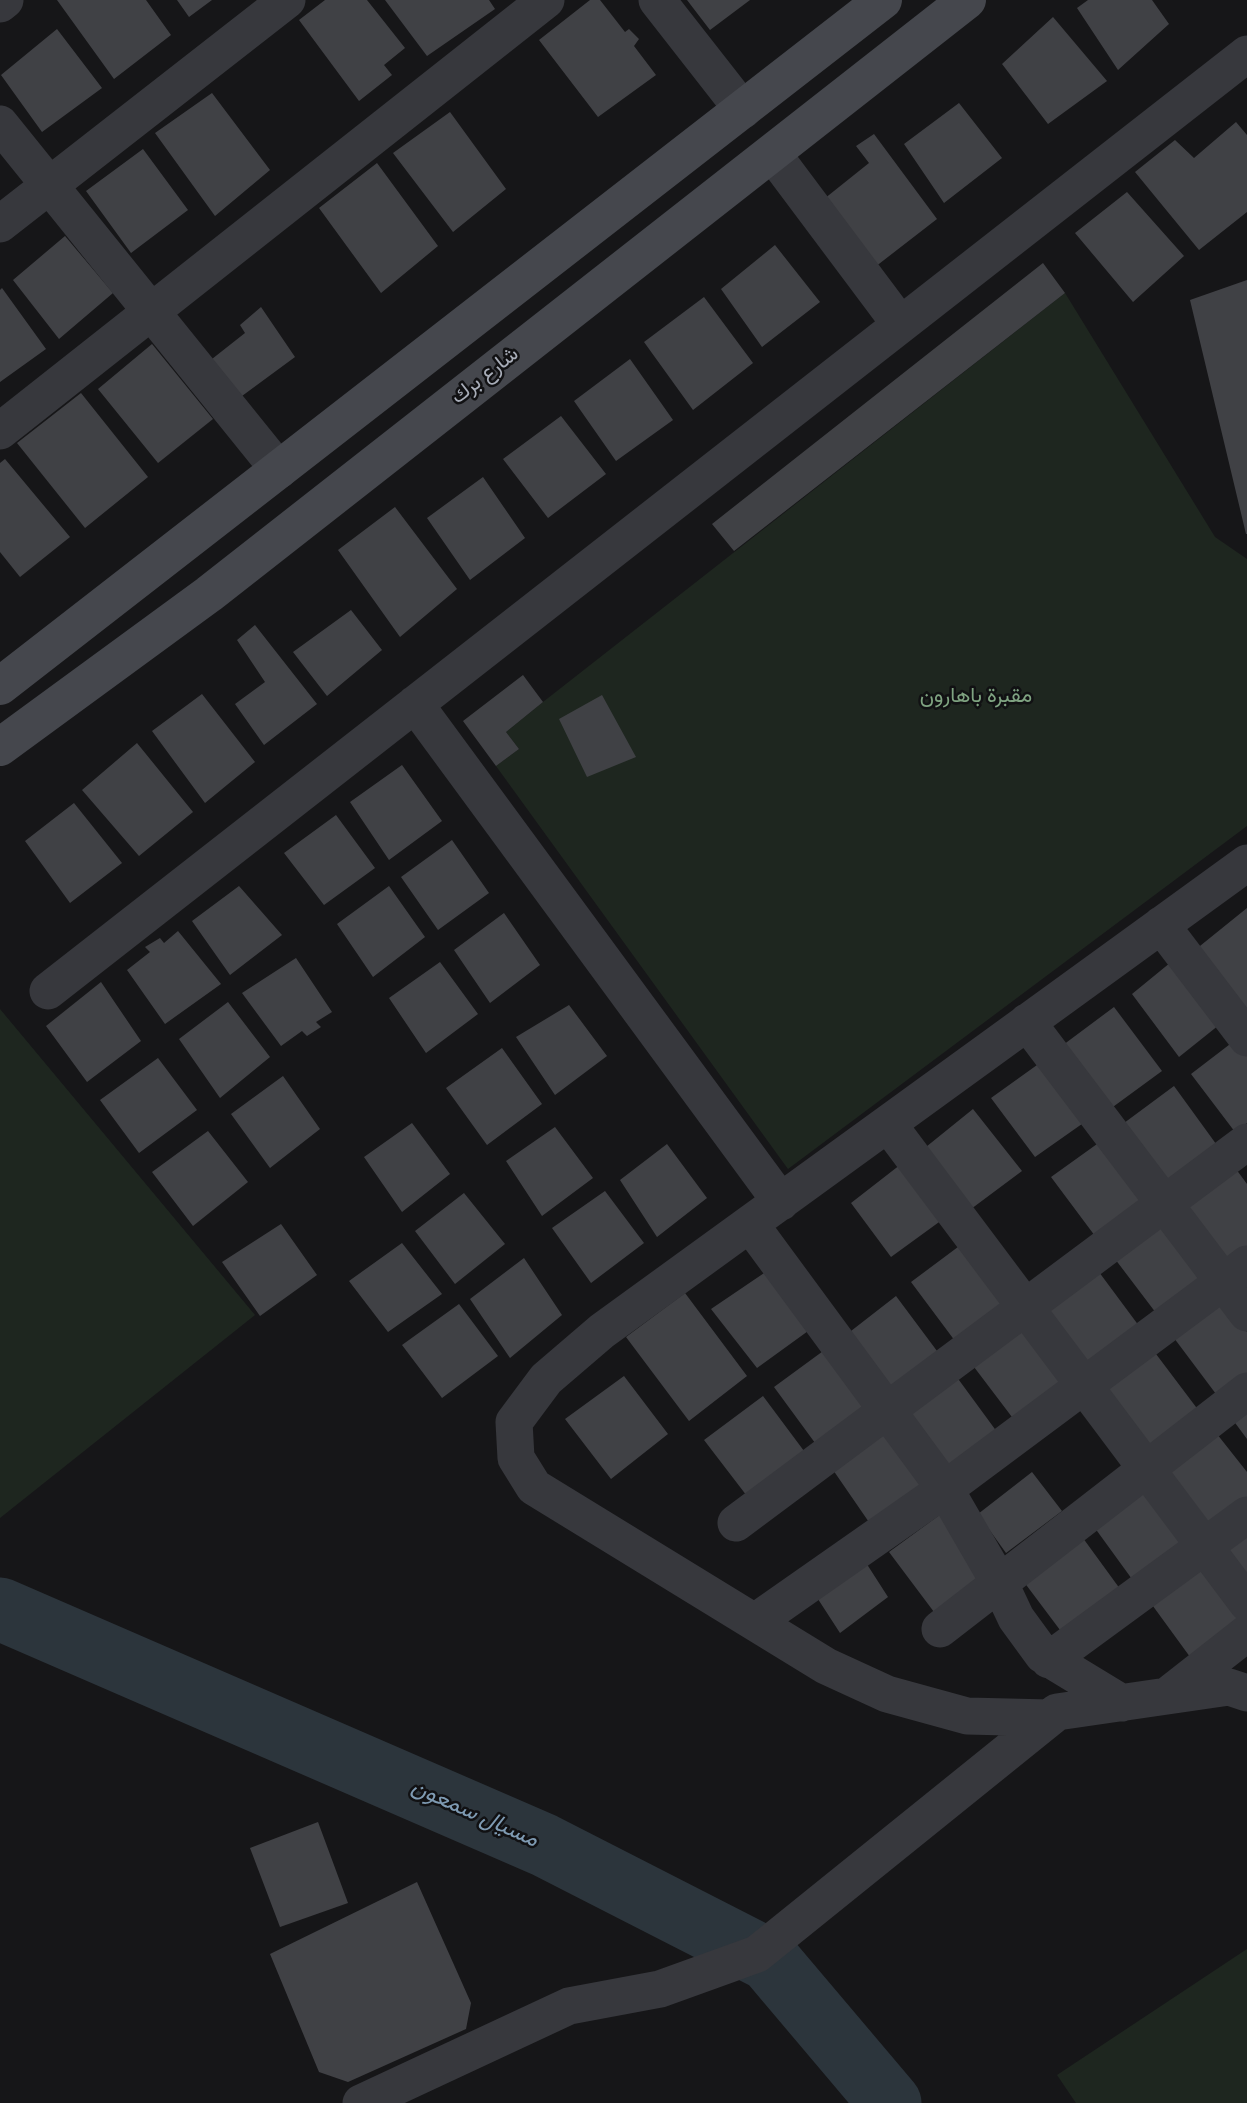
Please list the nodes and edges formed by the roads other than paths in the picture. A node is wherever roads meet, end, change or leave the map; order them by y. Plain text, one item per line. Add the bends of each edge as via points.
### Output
1 (5, 0) edge
2 (287, 0) edge
3 (546, 0) edge
4 (657, 0) edge
5 (883, 0) edge
6 (967, 0) edge
7 (0, 4) edge
8 (1247, 54) edge
9 (743, 110) junction
10 (0, 124) edge
11 (772, 153) junction
12 (49, 186) junction
13 (0, 224) edge
14 (151, 312) junction
15 (900, 324) junction
16 (0, 431) edge
17 (279, 470) junction
18 (0, 686) edge
19 (415, 704) junction
20 (0, 747) edge
21 (1247, 863) edge
22 (1161, 925) junction
23 (48, 991) dead end
24 (1027, 1022) junction
25 (1247, 1038) edge
26 (887, 1124) junction
27 (1247, 1142) edge
28 (781, 1202) junction
29 (1165, 1204) junction
30 (750, 1224) junction
31 (1235, 1273) edge
32 (1026, 1308) junction
33 (1247, 1313) edge
34 (1084, 1386) junction
35 (1247, 1391) edge
36 (888, 1411) junction
37 (1147, 1469) junction
38 (945, 1489) junction
39 (1247, 1515) edge
40 (736, 1522) dead end
41 (1205, 1547) junction
42 (1000, 1584) junction
43 (1247, 1603) edge
44 (755, 1622) junction
45 (940, 1629) dead end
46 (1247, 1633) edge
47 (1049, 1660) junction
48 (1247, 1693) edge
49 (1166, 1696) junction
50 (1122, 1703) junction
51 (1049, 1718) junction
52 (361, 2103) edge

1 - 7 street
2 - 12 street
3 - 14 street
4 - 9 street
5 - 9 main road
6 - 11 main road, شارع برك
8 - 15 street
9 - 17 main road
10 - 12 street
11 - 15 street
11 - 20 main road, شارع برك via 209,594
12 - 13 street
12 - 14 street
14 - 16 street
14 - 17 street
15 - 19 street
17 - 18 main road
19 - 23 street
19 - 28 street
21 - 22 street
22 - 24 street
22 - 25 street
24 - 26 street
24 - 29 street
26 - 28 street
26 - 32 street
27 - 29 street
28 - 30 street
29 - 31 street
29 - 32 street
30 - 36 street
30 - 44 street via 593,1339 546,1379 514,1422 516,1458 534,1487
31 - 33 street
31 - 34 street
32 - 34 street
32 - 36 street
34 - 37 street
34 - 38 street
35 - 37 street
36 - 38 street
36 - 40 street
37 - 41 street
37 - 42 street
38 - 42 street
38 - 44 street
39 - 41 street
41 - 43 street
41 - 47 street
42 - 45 street
42 - 47 street via 1016,1618
44 - 51 street via 826,1666 887,1694 967,1716
46 - 49 street
47 - 50 street
48 - 49 street via 1229,1687
49 - 50 street
50 - 51 street via 1057,1712
51 - 52 street via 757,1954 660,1989 569,2006

